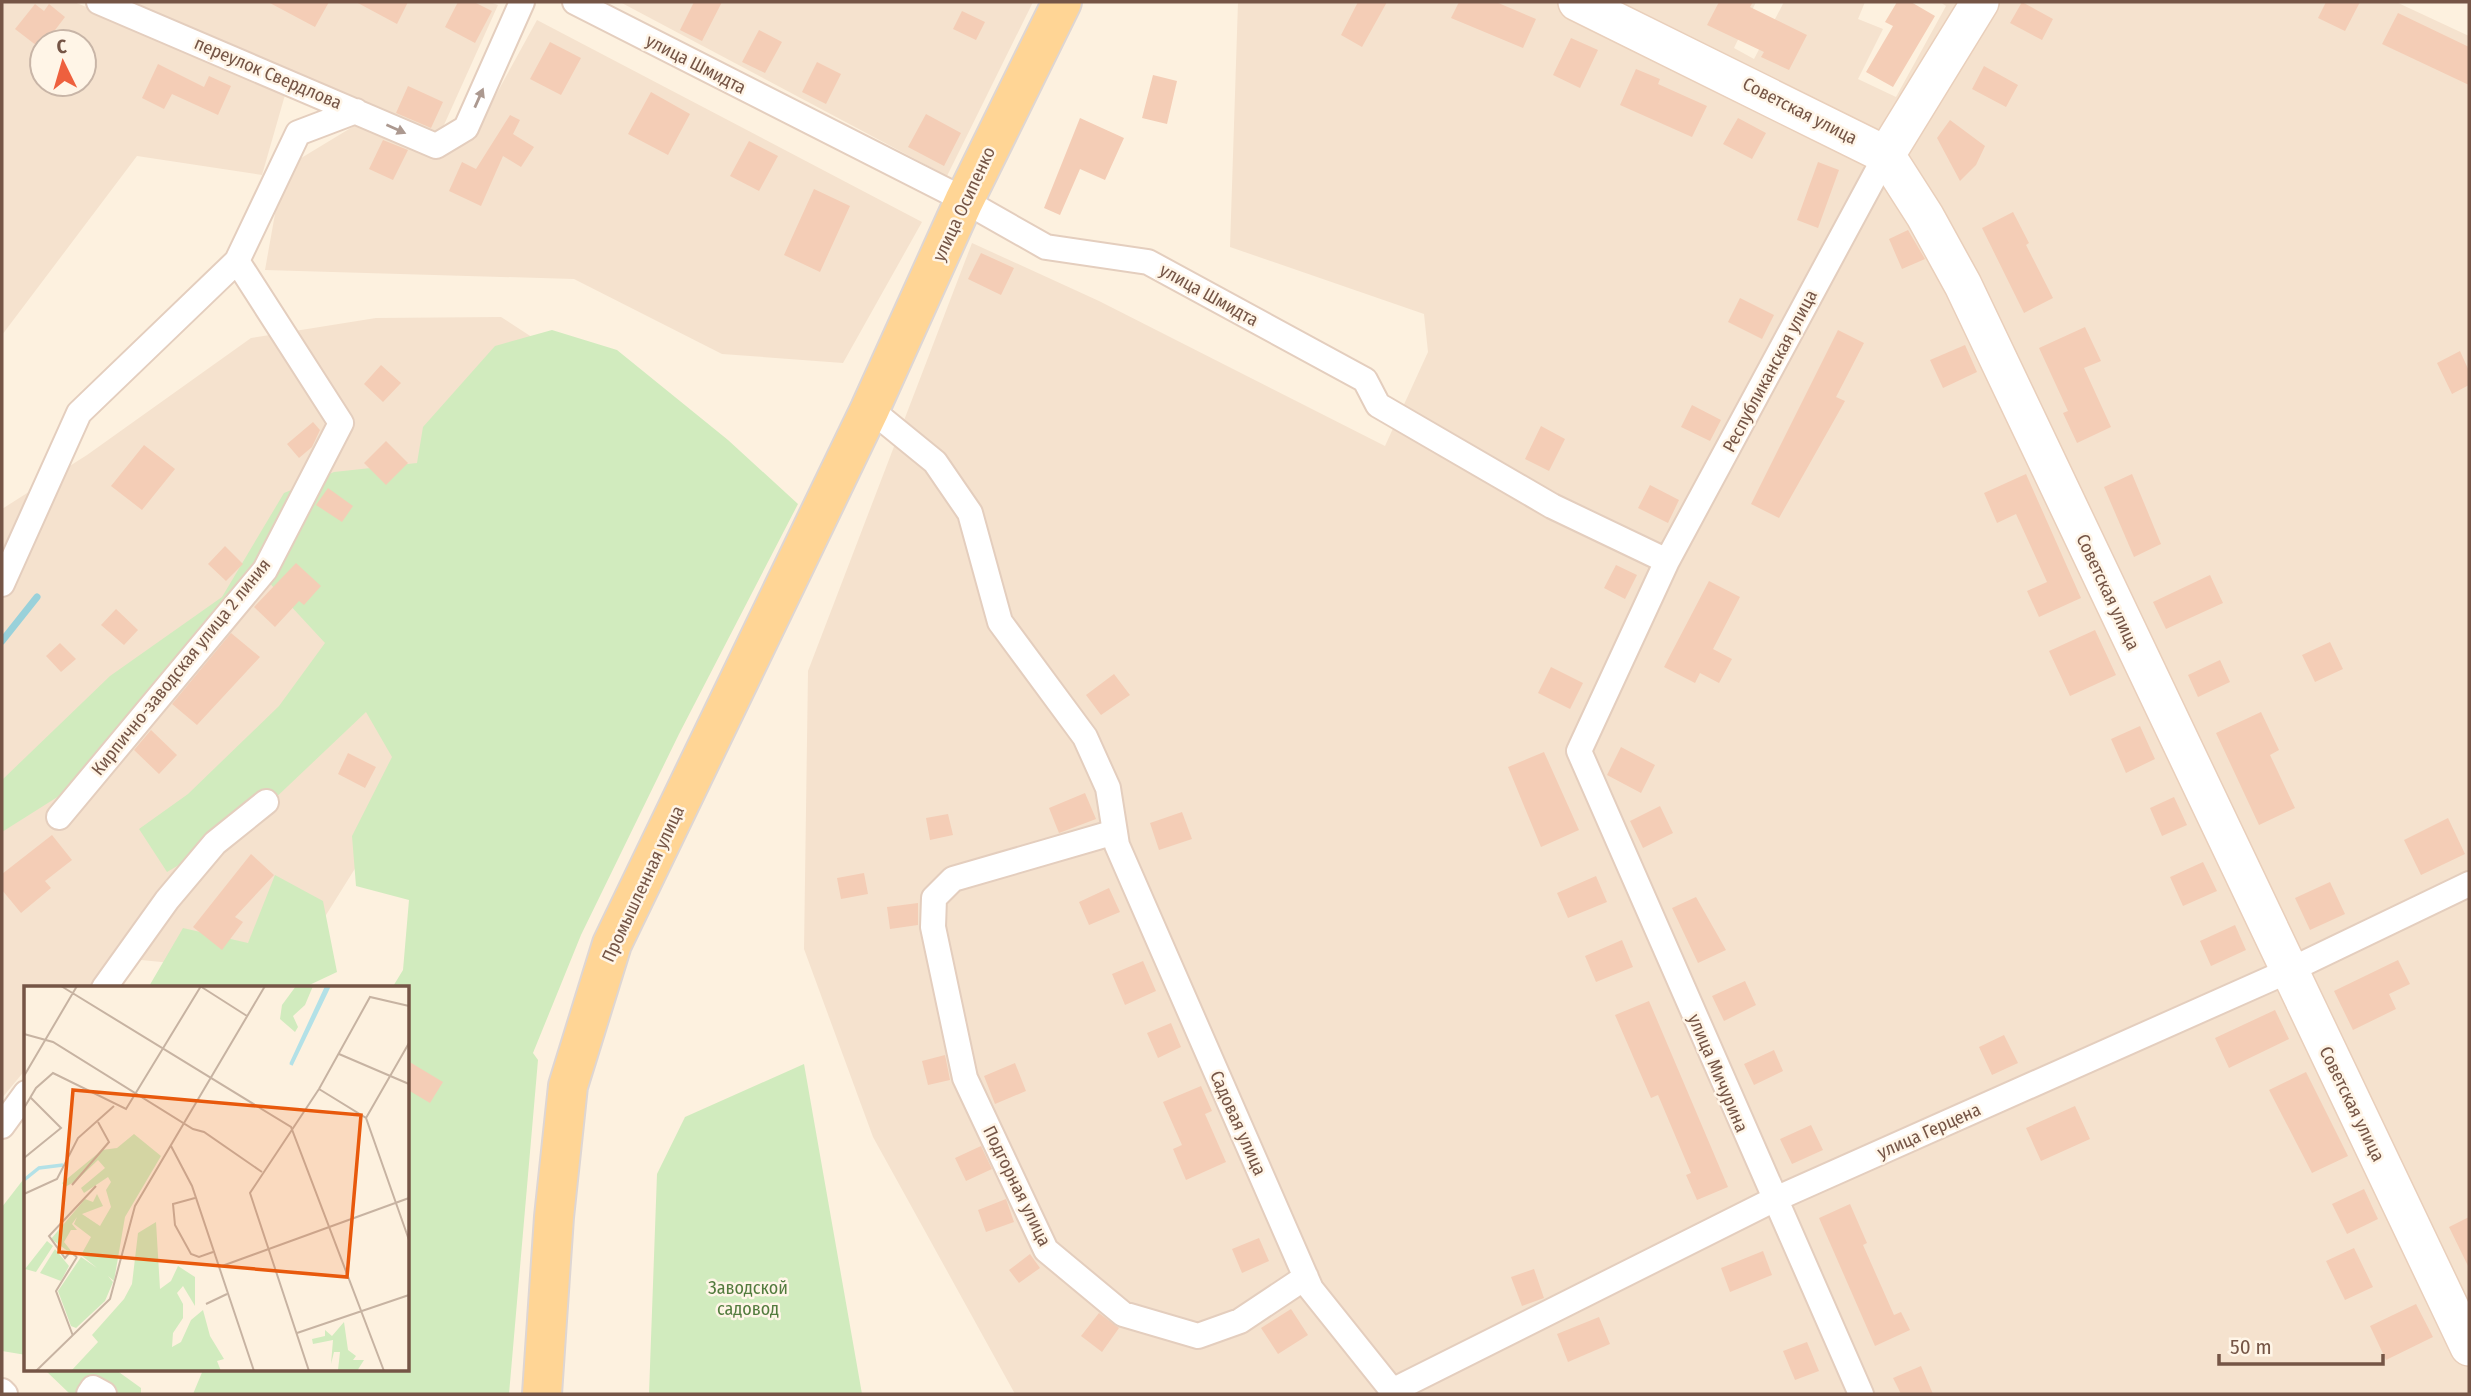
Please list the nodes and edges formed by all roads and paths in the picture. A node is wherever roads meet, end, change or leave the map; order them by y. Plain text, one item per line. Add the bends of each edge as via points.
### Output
1 (100, 2) edge
2 (522, 2) edge
3 (575, 2) edge
4 (1062, 2) edge
5 (1577, 2) edge
6 (1980, 2) edge
7 (356, 111) junction
8 (1886, 155) junction
9 (964, 201) junction
10 (237, 261) junction
11 (870, 409) junction
12 (1667, 561) junction
13 (2, 584) edge
14 (1579, 751) joint
15 (266, 802) dead end
16 (59, 817) dead end
17 (1115, 832) junction
18 (2469, 884) edge
19 (2288, 971) junction
20 (105, 986) edge
21 (24, 1096) edge
22 (2, 1126) edge
23 (1773, 1200) junction
24 (1306, 1277) junction
25 (2469, 1347) edge
26 (1394, 1392) edge
27 (89, 1394) edge
28 (104, 1394) edge
29 (542, 1394) edge
30 (1861, 1394) edge

1 - 7 street, переулок Свердлова
7 -> 2 street, переулок Свердлова via 436,146 466,128
3 - 9 street, улица Шмидта
4 - 9 main road, улица Осипенко
5 - 8 street, Советская улица
6 - 8 street, Республиканская улица
7 - 10 street via 298,133
8 - 12 street, Республиканская улица
8 - 19 street, Советская улица via 1963,285
9 - 11 main road, улица Осипенко
9 - 12 street, улица Шмидта via 1046,247 1148,262 1366,380 1378,405 1529,492
10 - 13 street via 79,412
10 - 16 street, Кирпично-заводская улица 2 линия via 341,423 265,570
11 - 17 street, Садовая улица via 935,462 970,513 1000,622 1085,737 1108,788
11 - 29 main road, Промышленная улица via 612,944 568,1086
12 - 14 street, Республиканская улица
14 - 23 street, улица Мичурина
15 - 20 street via 215,843
17 - 24 street, Садовая улица
17 - 24 street, Подгорная улица via 953,879 934,898 933,928 965,1079 1046,1250 1123,1314 1198,1336 1240,1321
18 - 19 street, улица Герцена
19 - 23 street, улица Герцена
19 - 25 street, Советская улица
21 - 22 street
23 - 26 street, улица Герцена
23 - 30 street, улица Мичурина
24 - 26 street, Садовая улица
27 - 28 street via 93,1388

